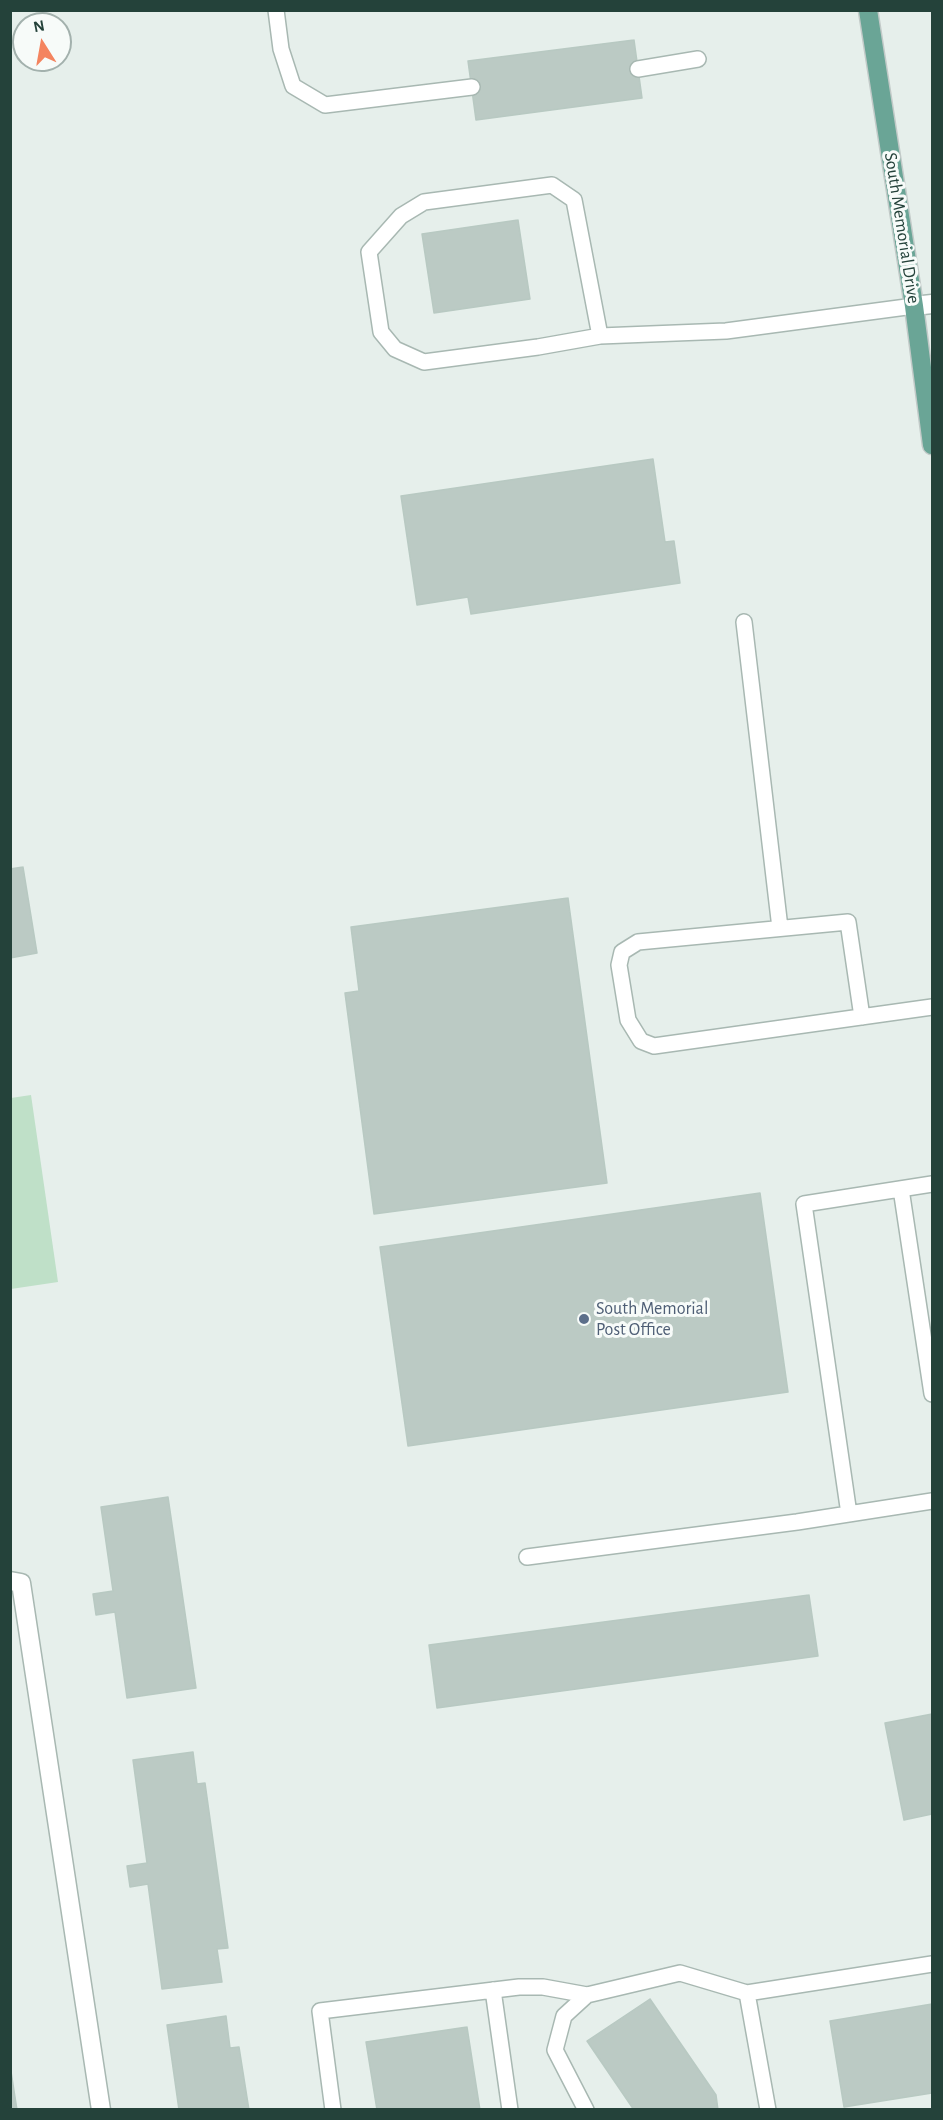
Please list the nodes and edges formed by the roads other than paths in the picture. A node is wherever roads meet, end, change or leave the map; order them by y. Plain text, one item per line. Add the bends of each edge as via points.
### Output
1 (276, 10) edge
2 (868, 10) edge
3 (698, 59) dead end
4 (638, 69) dead end
5 (472, 87) dead end
6 (923, 305) edge
7 (600, 336) junction
8 (933, 445) edge
9 (744, 622) dead end
10 (780, 928) junction
11 (933, 1007) edge
12 (862, 1017) junction
13 (933, 1184) edge
14 (901, 1189) junction
15 (933, 1394) edge
16 (933, 1501) edge
17 (849, 1514) junction
18 (527, 1557) dead end
19 (10, 1581) edge
20 (933, 1964) edge
21 (493, 1990) junction
22 (747, 1993) junction
23 (587, 1995) junction
24 (101, 2109) edge
25 (333, 2109) edge
26 (510, 2109) edge
27 (586, 2109) edge
28 (768, 2109) edge

1 - 5 lane via 281,49 292,86 325,105
2 - 6 main road, South Memorial Drive
3 - 4 lane
6 - 7 lane via 726,331
6 - 8 main road, South Memorial Drive
7 - 7 lane via 424,362 394,349 381,332 369,252 401,216 424,202 552,185 573,200
9 - 10 lane
10 - 12 lane via 848,922
10 - 12 lane via 638,942 622,952 619,965 628,1020 641,1041 654,1046
11 - 12 lane
13 - 14 lane
14 - 15 lane
14 - 17 lane via 804,1204
16 - 17 lane
17 - 18 lane
19 - 24 street via 21,1583
20 - 22 lane
21 - 23 lane via 543,1987
21 - 25 lane via 320,2011
21 - 26 lane
22 - 23 lane via 680,1973
22 - 28 lane
23 - 27 lane via 564,2016 555,2050

